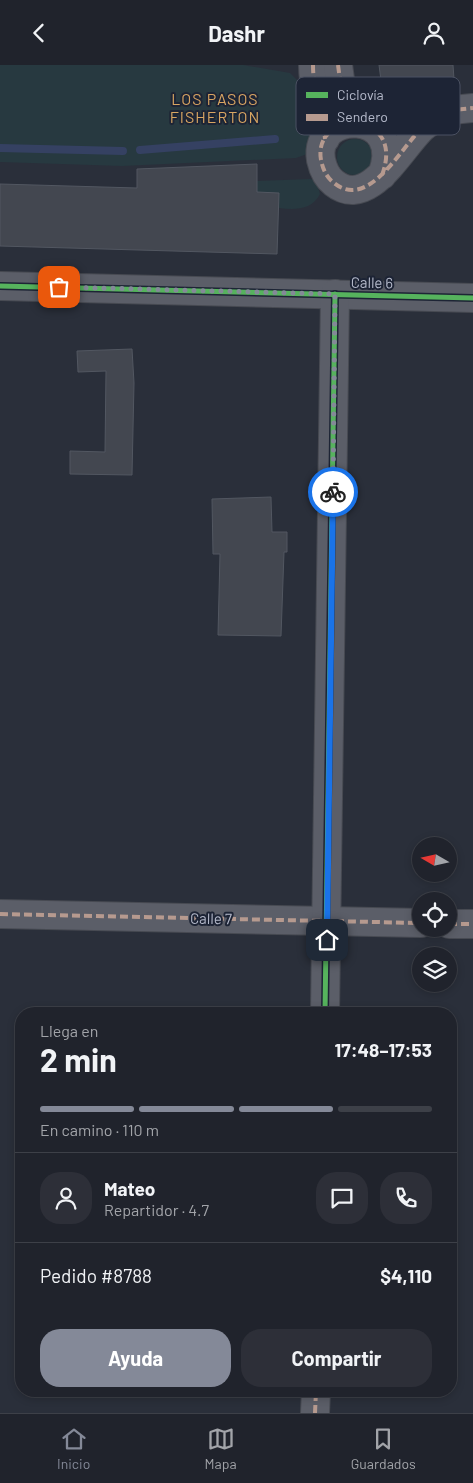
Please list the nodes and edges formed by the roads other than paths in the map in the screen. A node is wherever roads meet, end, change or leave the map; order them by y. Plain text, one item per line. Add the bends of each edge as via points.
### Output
1 (325, 135) edge
2 (328, 135) edge
3 (379, 135) edge
4 (415, 135) edge
5 (325, 139) junction
6 (382, 175) junction
7 (0, 286) edge
8 (335, 294) junction
9 (473, 298) edge
10 (0, 914) edge
11 (327, 921) junction
12 (412, 923) edge
13 (457, 924) edge
14 (473, 925) edge
15 (325, 1007) edge
16 (316, 1397) edge
17 (315, 1413) edge

1 - 5 street
2 - 5 street
3 - 6 street via 386,145 388,160
4 - 6 street
5 - 6 street via 320,156 322,168 336,185 364,189
7 - 8 street, Calle 6
8 - 9 street, Calle 6
8 - 11 street
10 - 11 street, Calle 7
11 - 12 street, Calle 7
11 - 15 street
13 - 14 street
16 - 17 street

